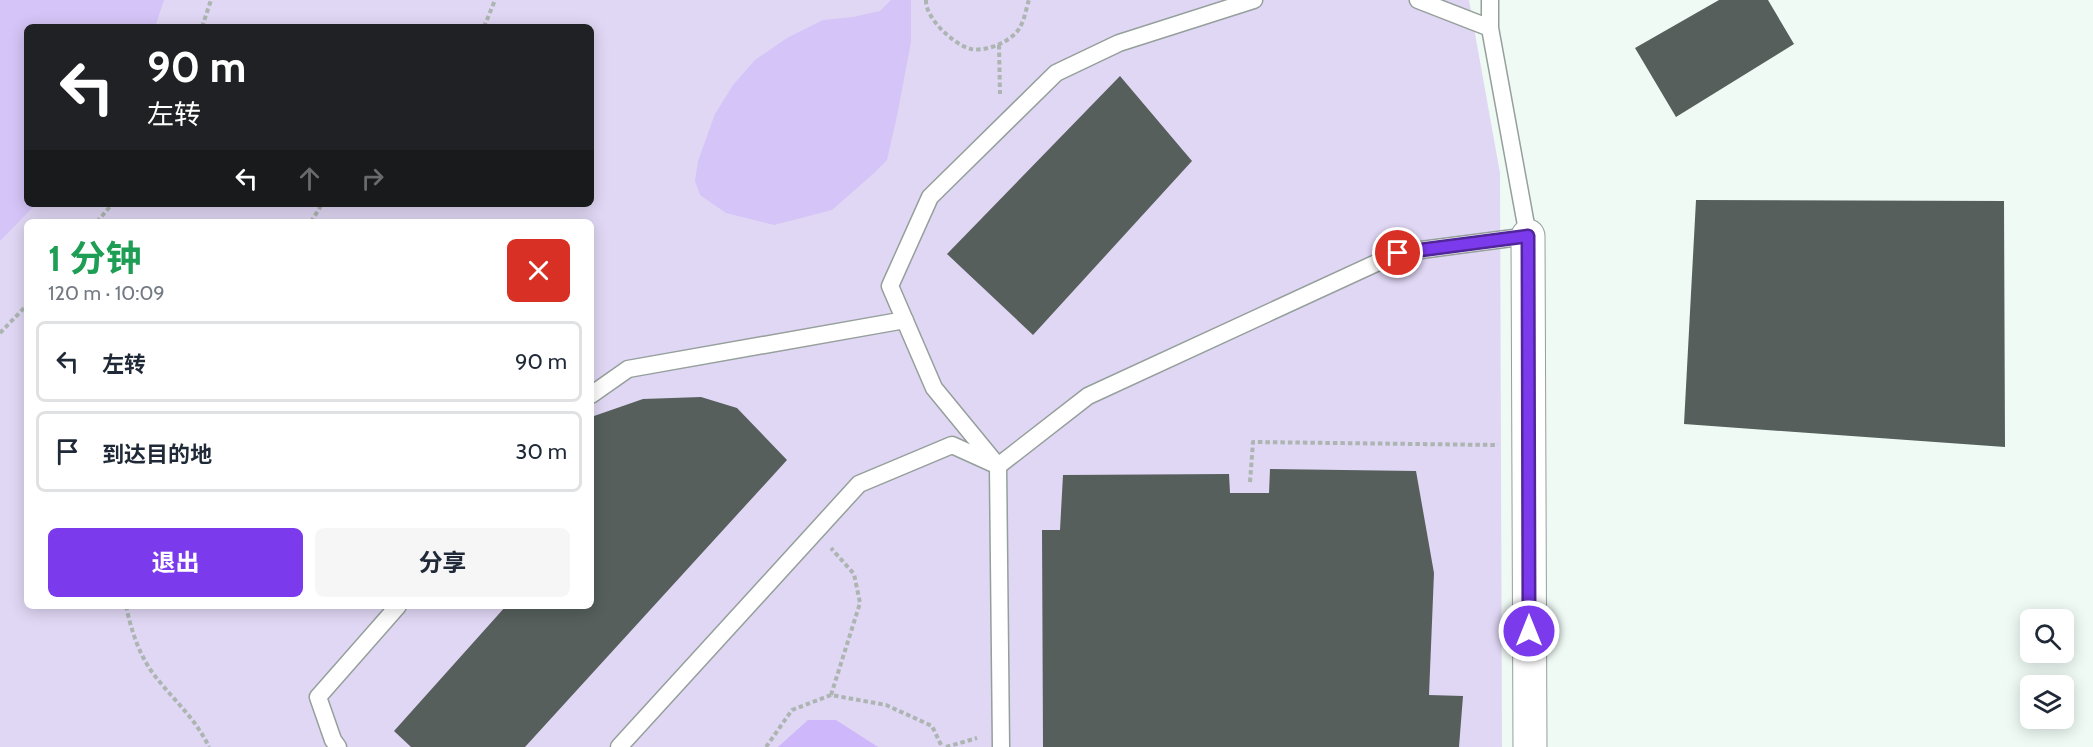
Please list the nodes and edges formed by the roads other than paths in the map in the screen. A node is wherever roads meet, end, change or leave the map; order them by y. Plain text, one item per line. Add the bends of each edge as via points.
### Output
1 (1254, 0) edge
2 (1418, 0) edge
3 (1490, 0) edge
4 (1490, 28) junction
5 (1528, 236) junction
6 (905, 320) junction
7 (594, 393) edge
8 (998, 466) junction
9 (395, 609) edge
10 (1000, 739) edge
11 (339, 747) edge
12 (619, 747) edge
13 (1530, 747) edge

1 - 6 lane via 1119,43 1056,74 930,197 890,286
2 - 4 lane
3 - 4 lane
4 - 5 lane
5 - 8 lane via 1398,253 1088,396
5 - 13 street
6 - 7 lane via 628,369
6 - 8 lane via 934,388
8 - 10 lane
8 - 12 lane via 952,445 859,484
9 - 11 lane via 318,697

